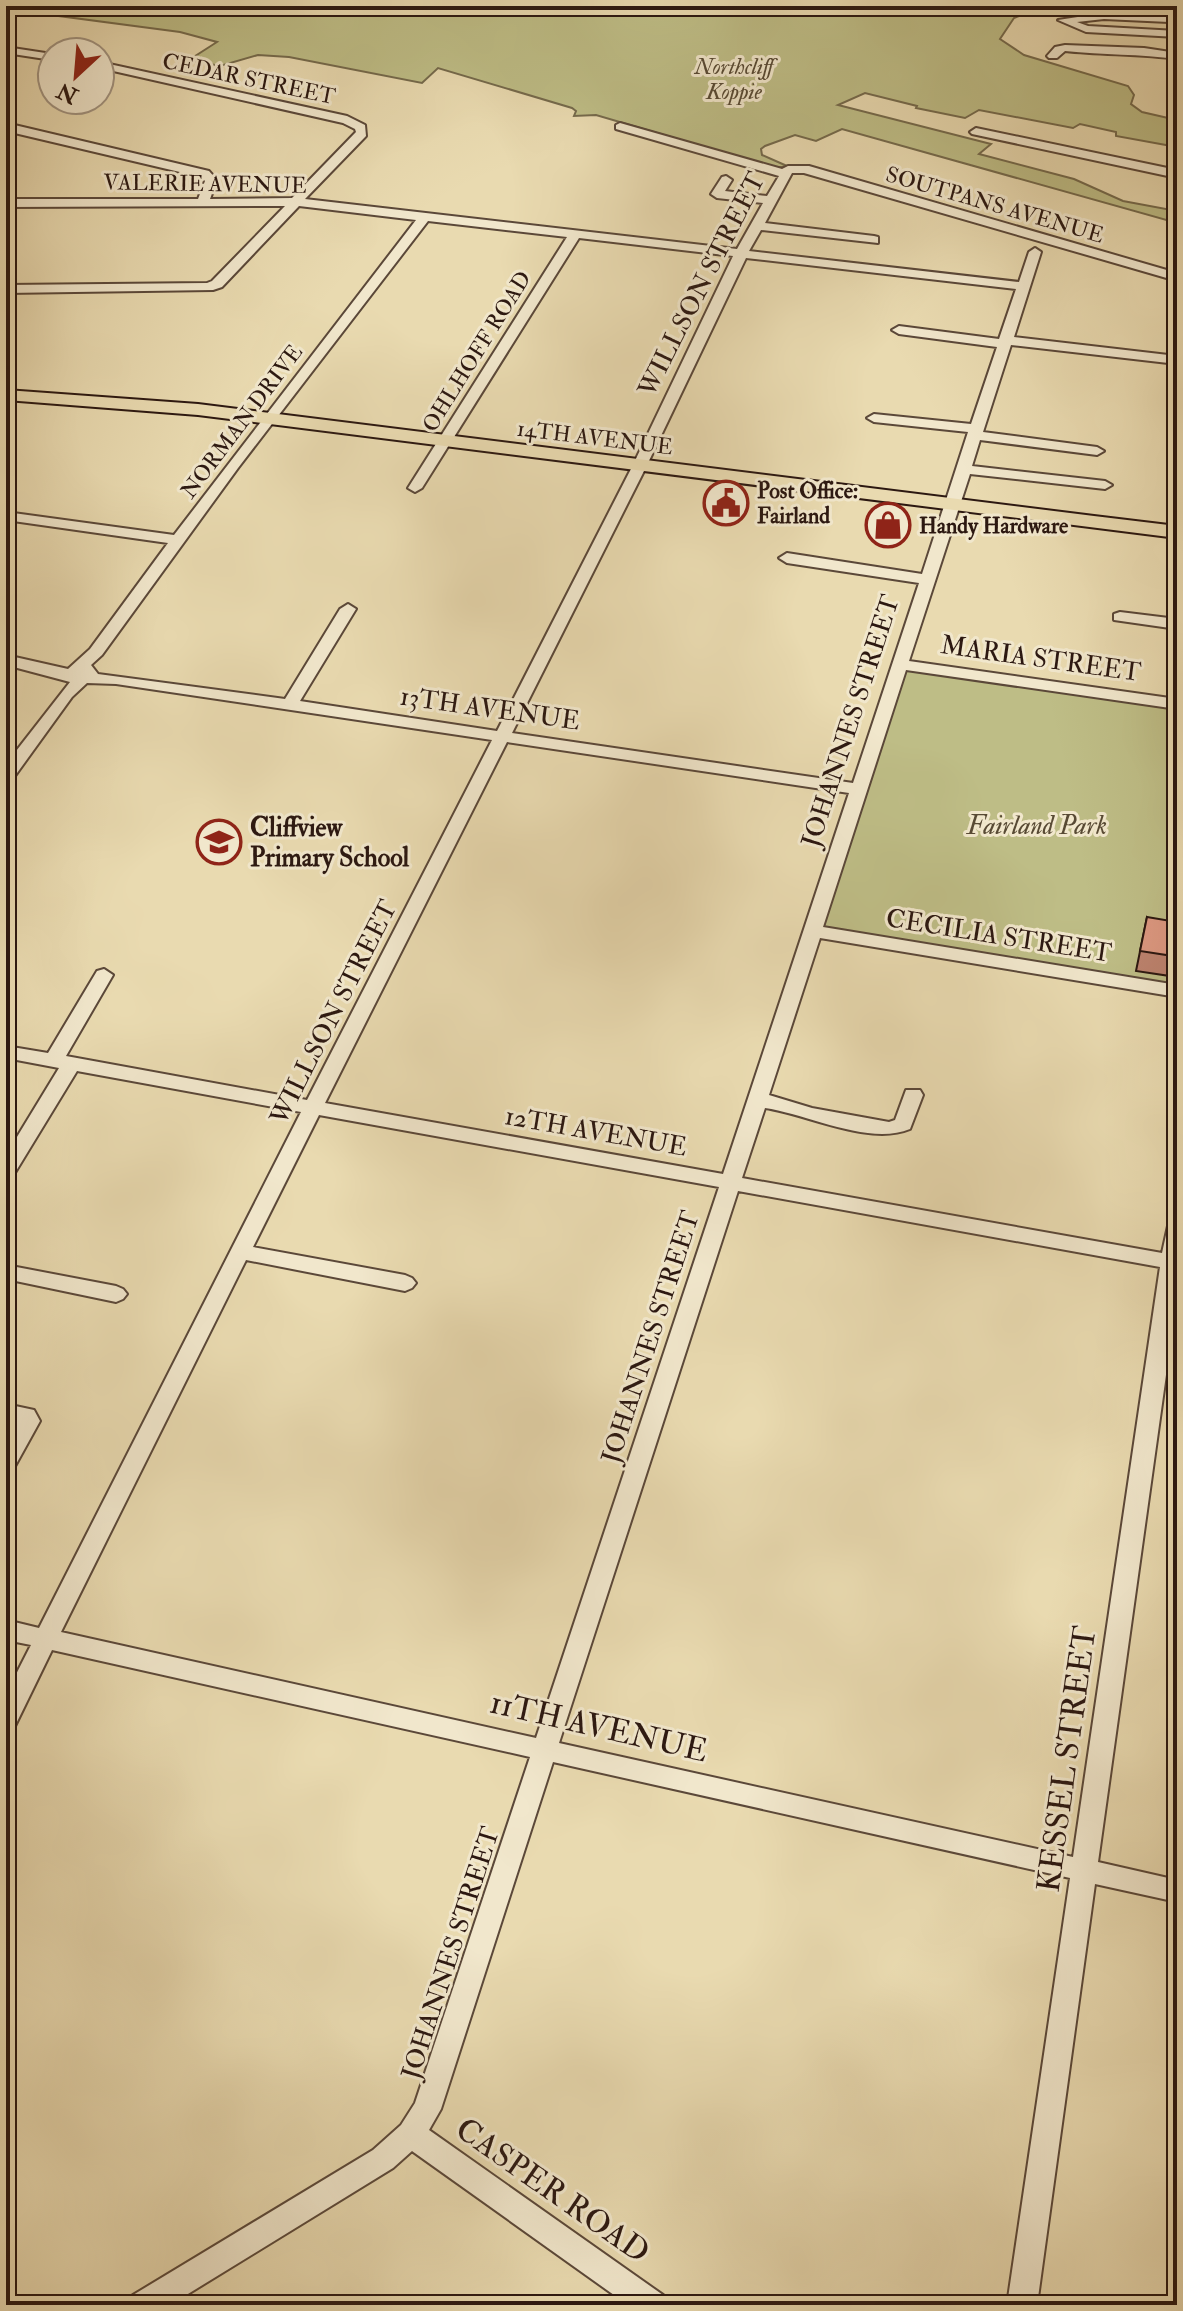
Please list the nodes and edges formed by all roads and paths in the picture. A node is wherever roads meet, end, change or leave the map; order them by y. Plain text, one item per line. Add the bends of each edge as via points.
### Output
1 (1158, 6) edge
2 (1174, 27) edge
3 (6, 50) edge
4 (36, 55) edge
5 (1053, 56) dead end
6 (1177, 56) edge
7 (116, 69) edge
8 (6, 127) edge
9 (620, 127) dead end
10 (976, 132) dead end
11 (794, 171) junction
12 (1177, 174) edge
13 (726, 180) dead end
14 (717, 194) junction
15 (772, 200) junction
16 (203, 202) junction
17 (297, 202) junction
18 (6, 203) edge
19 (709, 208) dead end
20 (424, 218) junction
21 (757, 226) junction
22 (574, 236) junction
23 (874, 240) dead end
24 (1035, 252) dead end
25 (741, 254) junction
26 (1177, 277) edge
27 (1023, 286) junction
28 (6, 289) edge
29 (899, 330) dead end
30 (1004, 342) junction
31 (1177, 360) edge
32 (6, 395) edge
33 (874, 418) dead end
34 (268, 420) junction
35 (974, 432) junction
36 (445, 442) junction
37 (1097, 451) dead end
38 (639, 467) junction
39 (962, 469) junction
40 (1105, 485) dead end
41 (415, 488) dead end
42 (950, 505) junction
43 (6, 516) edge
44 (1177, 532) edge
45 (179, 540) junction
46 (787, 558) dead end
47 (926, 579) junction
48 (348, 609) dead end
49 (1120, 617) dead end
50 (1177, 624) edge
51 (6, 660) edge
52 (898, 664) junction
53 (81, 673) junction
54 (1177, 704) edge
55 (290, 705) junction
56 (502, 736) junction
57 (6, 776) edge
58 (857, 789) junction
59 (812, 931) junction
60 (104, 975) dead end
61 (1177, 991) edge
62 (6, 1052) edge
63 (63, 1062) junction
64 (913, 1095) dead end
65 (756, 1100) junction
66 (315, 1106) junction
67 (6, 1171) edge
68 (730, 1182) junction
69 (1177, 1222) edge
70 (240, 1252) junction
71 (1174, 1262) edge
72 (6, 1272) edge
73 (405, 1283) dead end
74 (116, 1294) dead end
75 (6, 1412) edge
76 (6, 1462) edge
77 (6, 1630) edge
78 (46, 1639) junction
79 (6, 1719) edge
80 (546, 1749) junction
81 (1085, 1870) junction
82 (1177, 1891) edge
83 (411, 2134) junction
84 (143, 2305) edge
85 (653, 2305) edge
86 (1022, 2305) edge

1 - 2 street
2 - 2 street via 1086,29 1063,20 1104,16
3 - 4 street
5 - 6 street via 1066,48
7 - 17 street, CEDAR STREET via 361,127 349,149
8 - 16 street via 205,174 211,180
9 - 11 street, SOUTPANS AVENUE
10 - 12 street
11 - 15 street, WILLSON STREET
11 - 26 street, SOUTPANS AVENUE
13 - 14 street
14 - 15 street
14 - 19 street
15 - 21 street, WILLSON STREET
16 - 17 street, VALERIE AVENUE
16 - 18 street, VALERIE AVENUE
17 - 20 street, VALERIE AVENUE
17 - 28 street via 213,286
20 - 22 street, VALERIE AVENUE
20 - 34 street, NORMAN DRIVE
21 - 23 street
21 - 25 street, WILLSON STREET
22 - 25 street, VALERIE AVENUE
22 - 36 street, OHLHOFF ROAD
24 - 27 street, JOHANNES STREET
25 - 27 street, VALERIE AVENUE
25 - 38 street, WILLSON STREET
27 - 30 street, JOHANNES STREET
29 - 30 street
30 - 31 street
30 - 35 street, JOHANNES STREET
32 - 34 main road, 14TH AVENUE via 116,401
33 - 35 street
34 - 36 main road, 14TH AVENUE
34 - 45 street, NORMAN DRIVE
35 - 37 street
35 - 39 street, JOHANNES STREET
36 - 38 main road, 14TH AVENUE
36 - 41 street, OHLHOFF ROAD
38 - 42 main road, 14TH AVENUE
38 - 56 street, WILLSON STREET
39 - 40 street
39 - 42 street, JOHANNES STREET
42 - 44 main road, 14TH AVENUE
42 - 47 street, JOHANNES STREET
43 - 45 street
45 - 53 street, NORMAN DRIVE
46 - 47 street
47 - 52 street, JOHANNES STREET
48 - 55 street
49 - 50 street
51 - 53 street, 13TH AVENUE
52 - 54 street, MARIA STREET
52 - 58 street, JOHANNES STREET
53 - 55 street, 13TH AVENUE
53 - 57 street, NORMAN DRIVE
55 - 56 street, 13TH AVENUE
56 - 58 street, 13TH AVENUE
56 - 66 street, WILLSON STREET
58 - 59 street, JOHANNES STREET
59 - 61 street, CECILIA STREET
59 - 65 street, JOHANNES STREET
60 - 63 street
62 - 63 street, 12TH AVENUE
63 - 66 street, 12TH AVENUE
63 - 67 street
64 - 65 street via 903,1124 891,1129
65 - 68 street, JOHANNES STREET
66 - 68 street, 12TH AVENUE
66 - 70 street, WILLSON STREET
68 - 71 street, 12TH AVENUE
68 - 80 street, JOHANNES STREET
69 - 71 street, KESSEL STREET
70 - 73 street
70 - 78 street, WILLSON STREET
71 - 81 street, KESSEL STREET
72 - 74 street
75 - 76 street via 29,1421
77 - 78 street, 11TH AVENUE
78 - 79 street, WILLSON STREET
78 - 80 street, 11TH AVENUE
80 - 81 street, 11TH AVENUE
80 - 83 street, JOHANNES STREET via 433,2095
81 - 82 street, 11TH AVENUE
81 - 86 street, KESSEL STREET
83 - 84 street, JOHANNES STREET via 374,2165
83 - 85 street, CASPER ROAD

